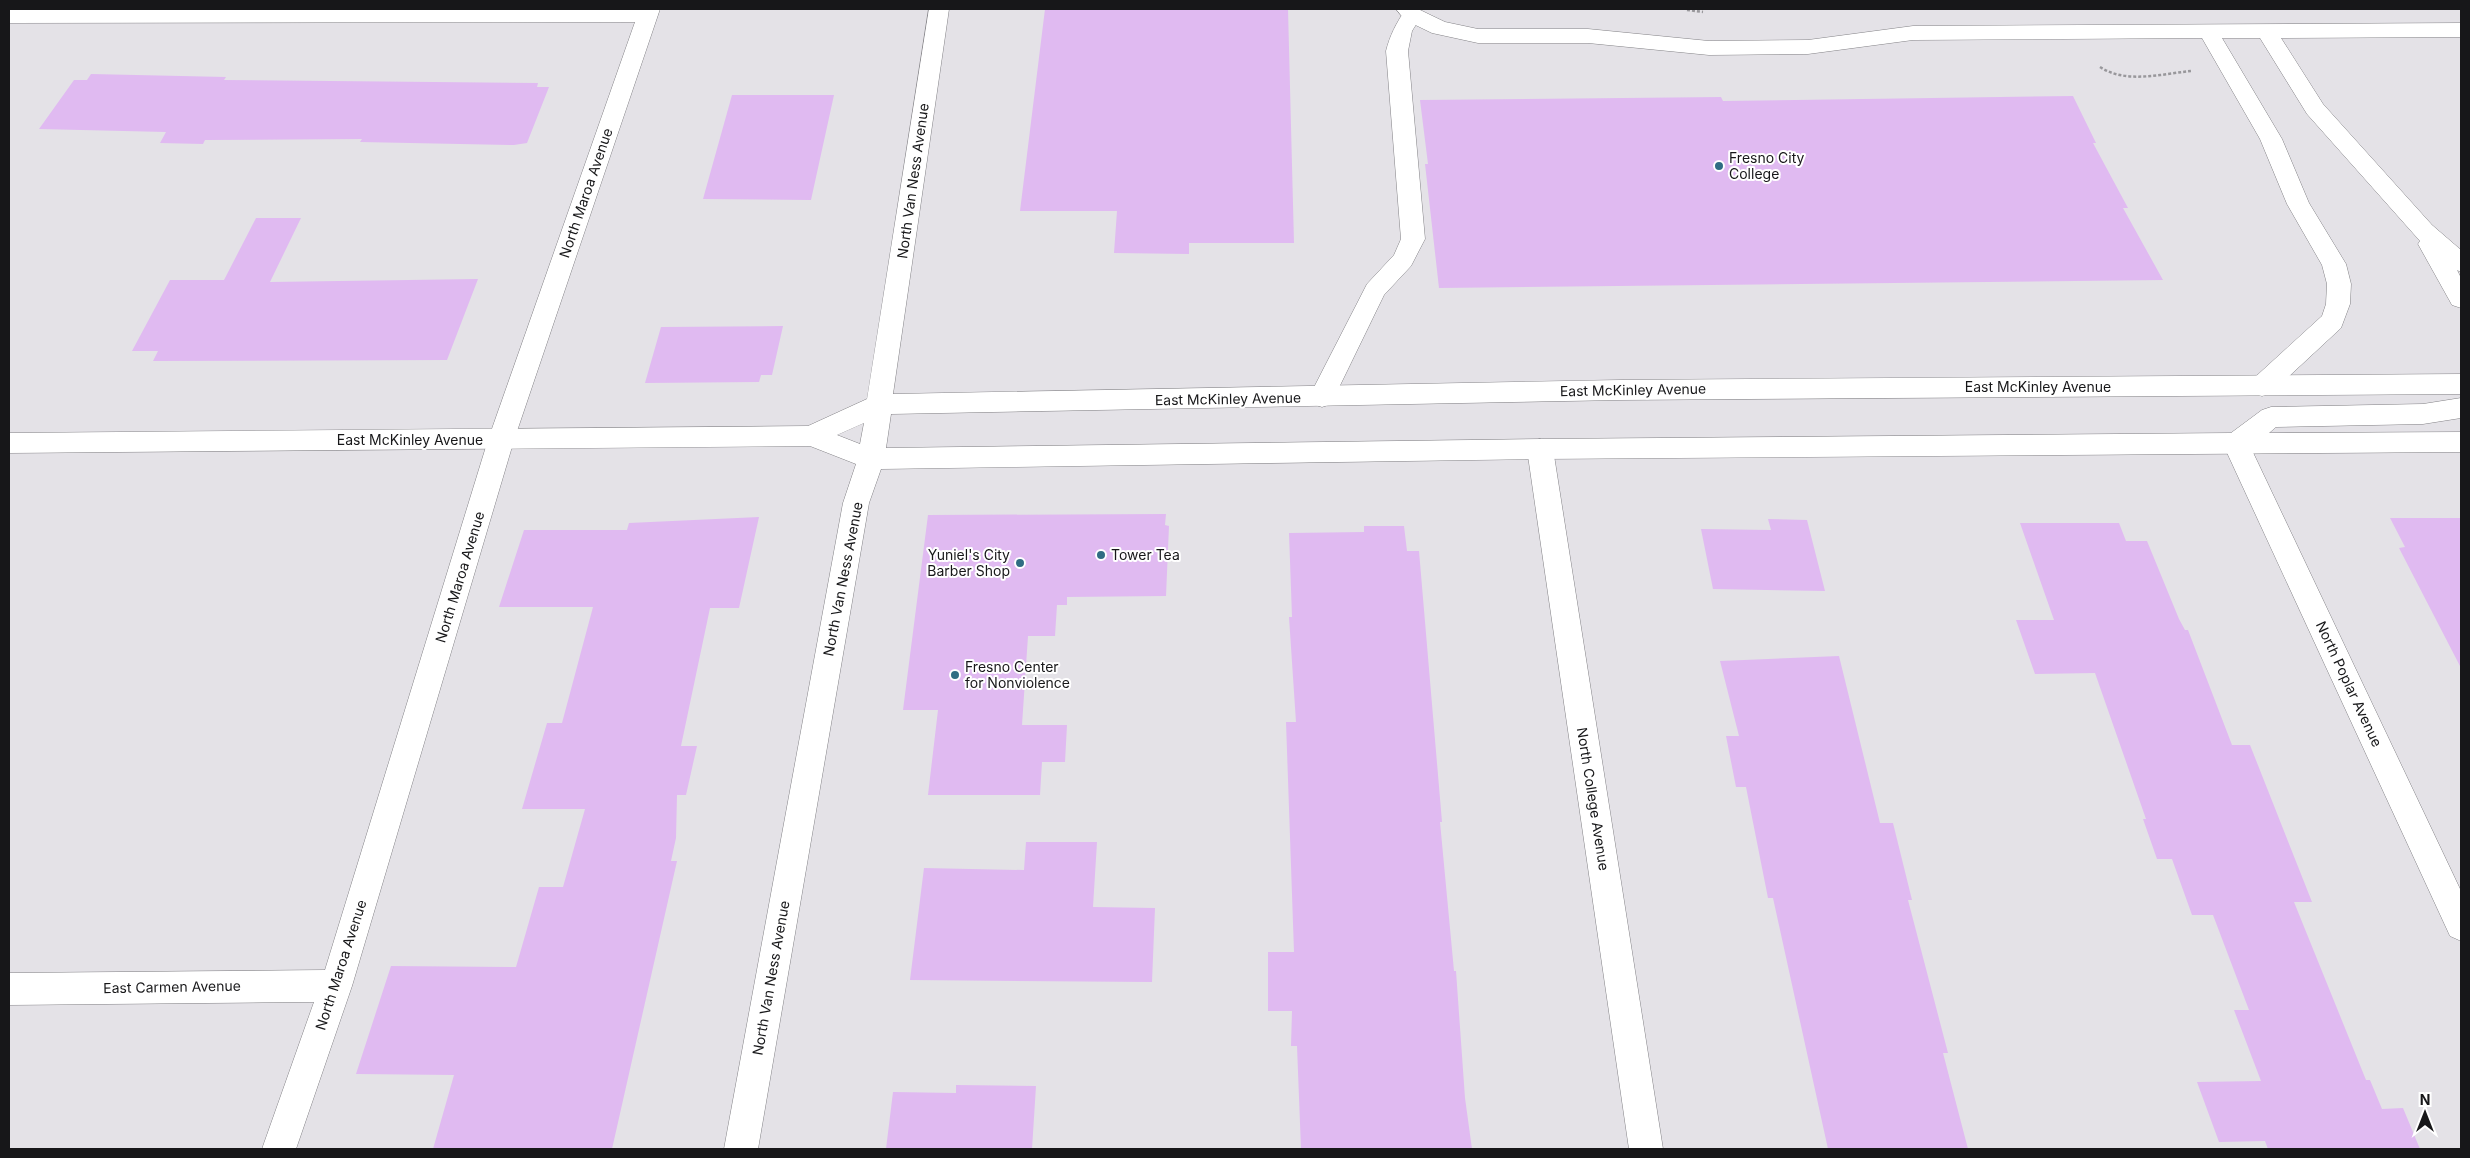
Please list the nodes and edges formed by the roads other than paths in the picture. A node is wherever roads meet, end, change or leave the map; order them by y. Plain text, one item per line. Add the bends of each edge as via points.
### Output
1 (939, 9) edge
2 (649, 12) edge
3 (1409, 12) edge
4 (9, 16) edge
5 (2461, 30) edge
6 (2267, 32) junction
7 (2209, 33) junction
8 (2424, 231) junction
9 (2461, 264) edge
10 (2461, 299) edge
11 (2461, 384) edge
12 (2262, 386) junction
13 (1322, 397) junction
14 (880, 404) junction
15 (2461, 408) edge
16 (812, 436) junction
17 (501, 440) junction
18 (9, 442) edge
19 (2461, 442) edge
20 (2236, 444) junction
21 (1540, 450) junction
22 (871, 459) junction
23 (2461, 925) edge
24 (336, 986) junction
25 (9, 989) edge
26 (279, 1149) edge
27 (741, 1149) edge
28 (1646, 1149) edge

1 - 14 street, North Van Ness Avenue
2 - 4 street
2 - 17 street, North Maroa Avenue
3 - 7 street via 1439,28 1478,36 1588,36 1709,48 1808,47 1913,33
3 - 13 street via 1397,51 1413,239 1403,260 1375,290
5 - 6 street
6 - 7 street
6 - 8 street via 2315,109
7 - 12 street via 2271,139 2298,204 2334,264 2339,284 2338,304 2332,321
8 - 9 street
8 - 10 street
11 - 12 street, East McKinley Avenue
12 - 13 street, East McKinley Avenue via 1620,390
13 - 14 street, East McKinley Avenue
14 - 16 street, East McKinley Avenue
14 - 22 street, North Van Ness Avenue
15 - 20 street via 2423,414 2271,417
16 - 17 street, East McKinley Avenue
16 - 22 street, East McKinley Avenue
17 - 18 street, East McKinley Avenue
17 - 24 street, North Maroa Avenue
19 - 20 street, East McKinley Avenue
20 - 21 street, East McKinley Avenue
20 - 23 street, North Poplar Avenue
21 - 22 street, East McKinley Avenue
21 - 28 street, North College Avenue
22 - 27 street, North Van Ness Avenue via 856,503
24 - 25 street, East Carmen Avenue
24 - 26 street, North Maroa Avenue

